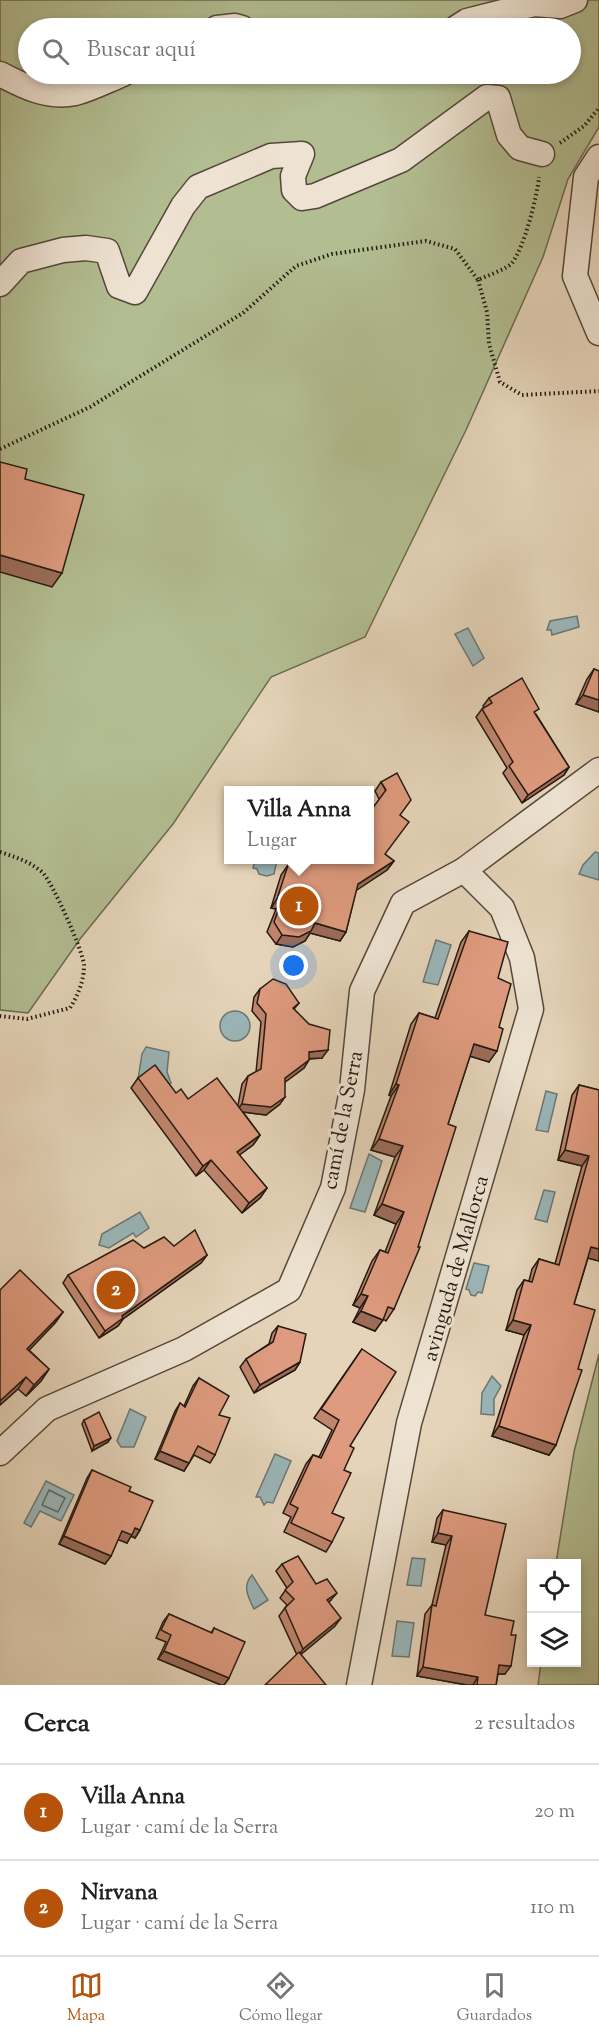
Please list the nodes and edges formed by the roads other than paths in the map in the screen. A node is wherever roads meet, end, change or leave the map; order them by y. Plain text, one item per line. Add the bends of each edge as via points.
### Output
1 (575, 0) edge
2 (479, 18) edge
3 (0, 74) edge
4 (18, 83) edge
5 (20, 84) edge
6 (98, 84) edge
7 (542, 154) road end
8 (599, 157) edge
9 (0, 284) edge
10 (599, 333) edge
11 (599, 770) edge
12 (464, 870) junction
13 (0, 1453) edge
14 (359, 1685) edge

1 - 2 street via 560,6 534,4
3 - 4 street
5 - 6 street via 50,94 75,93
7 - 9 street via 520,148 509,135 498,98 487,97 401,160 315,196 302,198 294,190 293,176 302,154 294,153 271,156 198,187 183,206 135,292 119,286 107,251 86,248 21,261
8 - 10 street via 586,177 575,276
11 - 12 street, camí de la Serra
12 - 13 street, camí de la Serra via 403,903 362,991 352,1090 333,1188 289,1290 184,1349 48,1409
12 - 14 street, avinguda de Mallorca via 502,908 522,958 531,1009 409,1423

